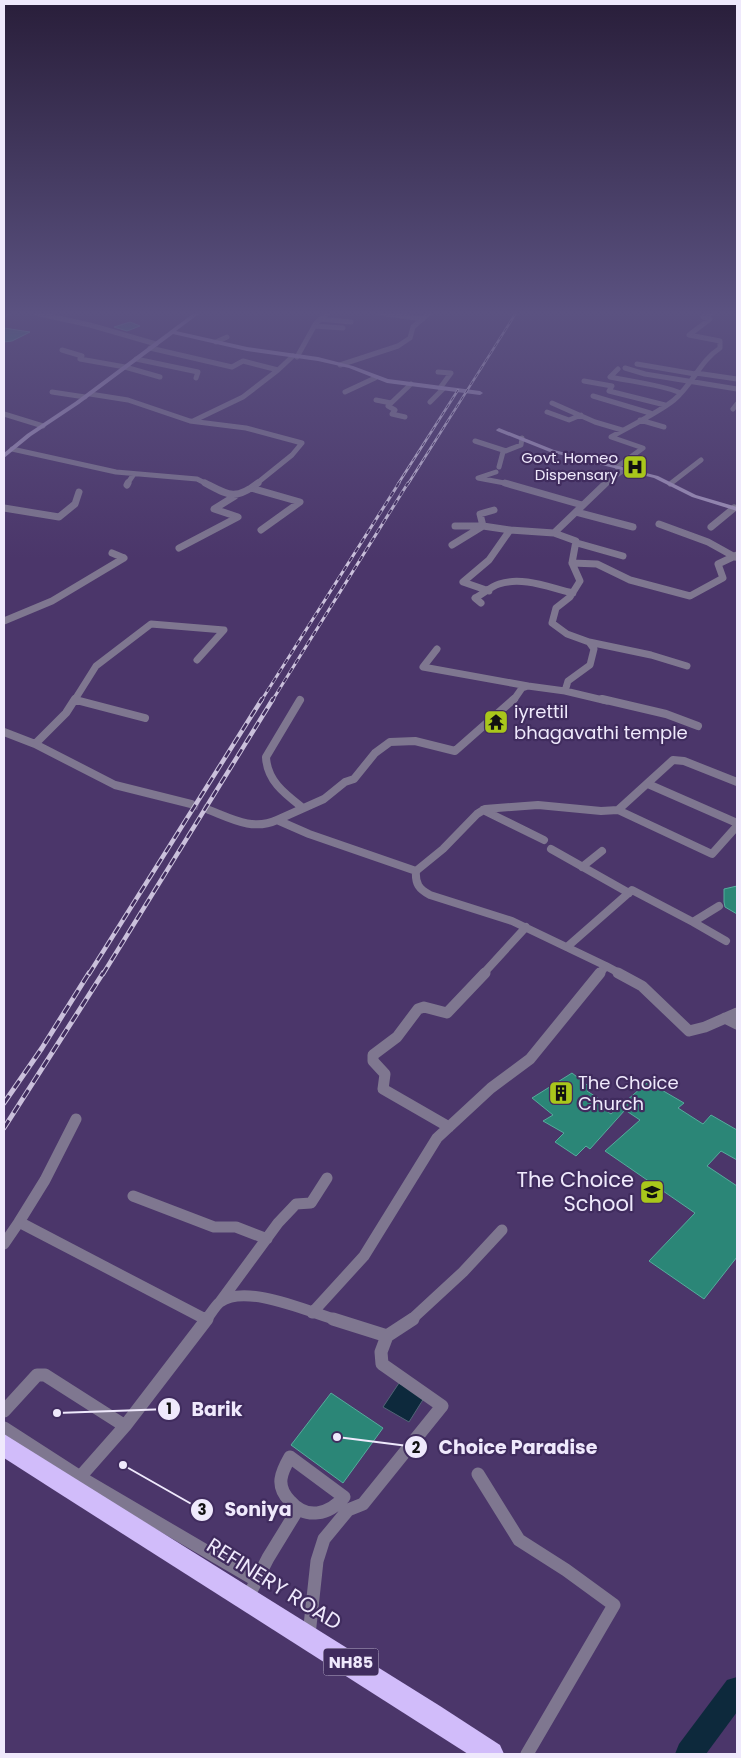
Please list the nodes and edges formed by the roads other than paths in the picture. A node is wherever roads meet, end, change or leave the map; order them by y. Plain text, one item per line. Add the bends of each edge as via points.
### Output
1 (88, 395) joint
2 (244, 395) edge
3 (400, 395) edge
4 (435, 395) edge
5 (625, 395) edge
6 (678, 395) edge
7 (593, 396) dead end
8 (376, 400) dead end
9 (430, 402) dead end
10 (392, 403) junction
11 (552, 404) dead end
12 (665, 405) junction
13 (547, 412) dead end
14 (650, 413) junction
15 (4, 414) edge
16 (581, 415) junction
17 (405, 417) dead end
18 (640, 420) junction
19 (192, 421) junction
20 (43, 426) junction
21 (664, 427) dead end
22 (499, 430) dead end
23 (622, 430) junction
24 (522, 438) junction
25 (475, 441) dead end
26 (12, 449) junction
27 (506, 451) junction
28 (4, 456) edge
29 (701, 460) dead end
30 (617, 467) junction
31 (497, 469) joint
32 (625, 469) junction
33 (134, 474) junction
34 (670, 484) junction
35 (127, 485) dead end
36 (251, 488) junction
37 (80, 492) dead end
38 (235, 496) junction
39 (565, 502) junction
40 (582, 506) junction
41 (4, 508) edge
42 (736, 509) edge
43 (494, 510) dead end
44 (576, 512) junction
45 (659, 524) dead end
46 (454, 526) dead end
47 (483, 526) junction
48 (633, 527) dead end
49 (711, 527) dead end
50 (261, 530) dead end
51 (510, 530) junction
52 (554, 532) junction
53 (577, 543) junction
54 (452, 545) dead end
55 (179, 548) dead end
56 (112, 553) dead end
57 (623, 556) dead end
58 (736, 556) edge
59 (572, 563) junction
60 (489, 591) junction
61 (573, 592) junction
62 (481, 603) dead end
63 (4, 621) edge
64 (589, 642) junction
65 (437, 649) dead end
66 (197, 660) dead end
67 (687, 666) dead end
68 (528, 686) junction
69 (565, 691) junction
70 (76, 700) junction
71 (300, 700) dead end
72 (145, 718) dead end
73 (698, 726) dead end
74 (4, 732) edge
75 (35, 744) junction
76 (737, 782) edge
77 (648, 784) junction
78 (191, 804) tunnel mouth
79 (303, 808) junction
80 (209, 810) tunnel mouth
81 (483, 810) junction
82 (618, 810) junction
83 (277, 820) junction
84 (737, 824) edge
85 (544, 840) dead end
86 (551, 849) dead end
87 (602, 851) dead end
88 (582, 867) junction
89 (416, 870) junction
90 (628, 893) junction
91 (719, 906) dead end
92 (693, 922) junction
93 (526, 927) junction
94 (726, 941) dead end
95 (567, 947) junction
96 (606, 966) junction
97 (737, 1013) edge
98 (725, 1018) junction
99 (737, 1024) edge
100 (76, 1119) dead end
101 (449, 1127) junction
102 (327, 1178) dead end
103 (133, 1196) dead end
104 (19, 1222) junction
105 (502, 1230) dead end
106 (267, 1239) junction
107 (4, 1244) edge
108 (220, 1302) junction
109 (312, 1313) junction
110 (205, 1319) junction
111 (386, 1336) junction
112 (4, 1412) edge
113 (125, 1426) junction
114 (4, 1428) edge
115 (4, 1445) edge
116 (478, 1474) dead end
117 (80, 1477) junction
118 (298, 1509) junction
119 (252, 1590) junction
120 (309, 1636) junction
121 (491, 1754) edge
122 (527, 1754) edge

1 - 19 street via 128,400
1 - 20 main road
2 - 19 street
3 - 10 street
4 - 9 street
5 - 12 street
6 - 12 street
7 - 14 street
8 - 10 street
10 - 17 street via 388,406 395,410 392,414
11 - 16 street
12 - 14 street
13 - 16 street via 569,420
14 - 18 street
15 - 20 street
16 - 23 street via 589,421
18 - 21 street
18 - 23 street
19 - 36 street via 253,429 302,443
20 - 26 main road
22 - 24 main road
23 - 30 street via 611,437 643,448
24 - 27 street via 522,445
24 - 30 main road via 552,451
25 - 27 street
26 - 28 main road
26 - 33 street
27 - 31 street
29 - 34 street
30 - 32 main road
31 - 39 street via 478,478
32 - 34 main road
32 - 40 street
33 - 35 street
33 - 38 street via 192,478
34 - 42 main road via 694,496
36 - 38 street
36 - 50 street via 300,502
37 - 41 street via 76,502 59,517
38 - 55 street via 214,509 238,517
39 - 40 street
39 - 44 street
40 - 44 street
42 - 49 street
43 - 47 street via 480,514
44 - 48 street
44 - 52 street
45 - 58 street
46 - 47 street
47 - 51 street
47 - 54 street
51 - 52 street
51 - 60 street via 489,560 463,582
52 - 53 street
53 - 57 street
53 - 59 street
56 - 63 street via 124,558 52,600
58 - 59 street via 718,564 723,578 690,596 629,580 598,563
59 - 61 street via 580,581
60 - 61 street via 497,584 519,581
60 - 62 street via 474,598
61 - 64 street via 556,608 552,623 567,634
64 - 67 street via 651,654
64 - 69 street via 594,650 590,665 568,681
65 - 68 street via 423,667
66 - 70 street via 224,630 151,624 98,664
68 - 69 street
68 - 79 street via 455,751 415,742 390,742 375,753 354,778 324,799
69 - 73 street via 666,714
70 - 72 street
70 - 75 street
71 - 79 street via 265,762 273,780
74 - 75 street
75 - 78 street via 115,784
76 - 77 street via 673,760
77 - 82 street
77 - 84 street
79 - 83 street
80 - 83 street via 254,826 264,826
81 - 82 street via 538,805
81 - 85 street
81 - 89 street
82 - 84 street via 712,854
83 - 89 street
86 - 88 street
87 - 88 street
88 - 90 street
89 - 93 street via 415,880 420,889 430,895
90 - 92 street via 632,890
90 - 95 street
91 - 92 street
92 - 94 street
93 - 95 street
93 - 101 street via 452,1009 447,1013 424,1007 418,1009 397,1037 373,1055 373,1061 386,1074 383,1089
95 - 96 street
96 - 98 street via 642,986 690,1031
96 - 101 street via 530,1058
97 - 98 street
98 - 99 street
100 - 104 street
101 - 109 street via 438,1138 364,1256
102 - 106 street via 311,1203 296,1204
103 - 106 street via 214,1227 236,1227
104 - 107 street
104 - 110 street
105 - 111 street via 430,1304 399,1331
106 - 108 street
108 - 109 street via 237,1294
108 - 110 street
109 - 111 street
110 - 113 street
111 - 120 street via 381,1352 382,1364 442,1406 363,1504 348,1510 328,1533 317,1561
112 - 113 street via 37,1376 45,1375
113 - 117 street
114 - 117 street
115 - 119 highway, REFINERY ROAD / NH85 via 208,1574
116 - 122 street via 519,1540 614,1605
117 - 119 street
118 - 118 street via 282,1490 281,1475 290,1456 344,1497 338,1504 312,1515
118 - 119 street
119 - 120 highway, REFINERY ROAD / NH85
120 - 121 highway, REFINERY ROAD / NH85

